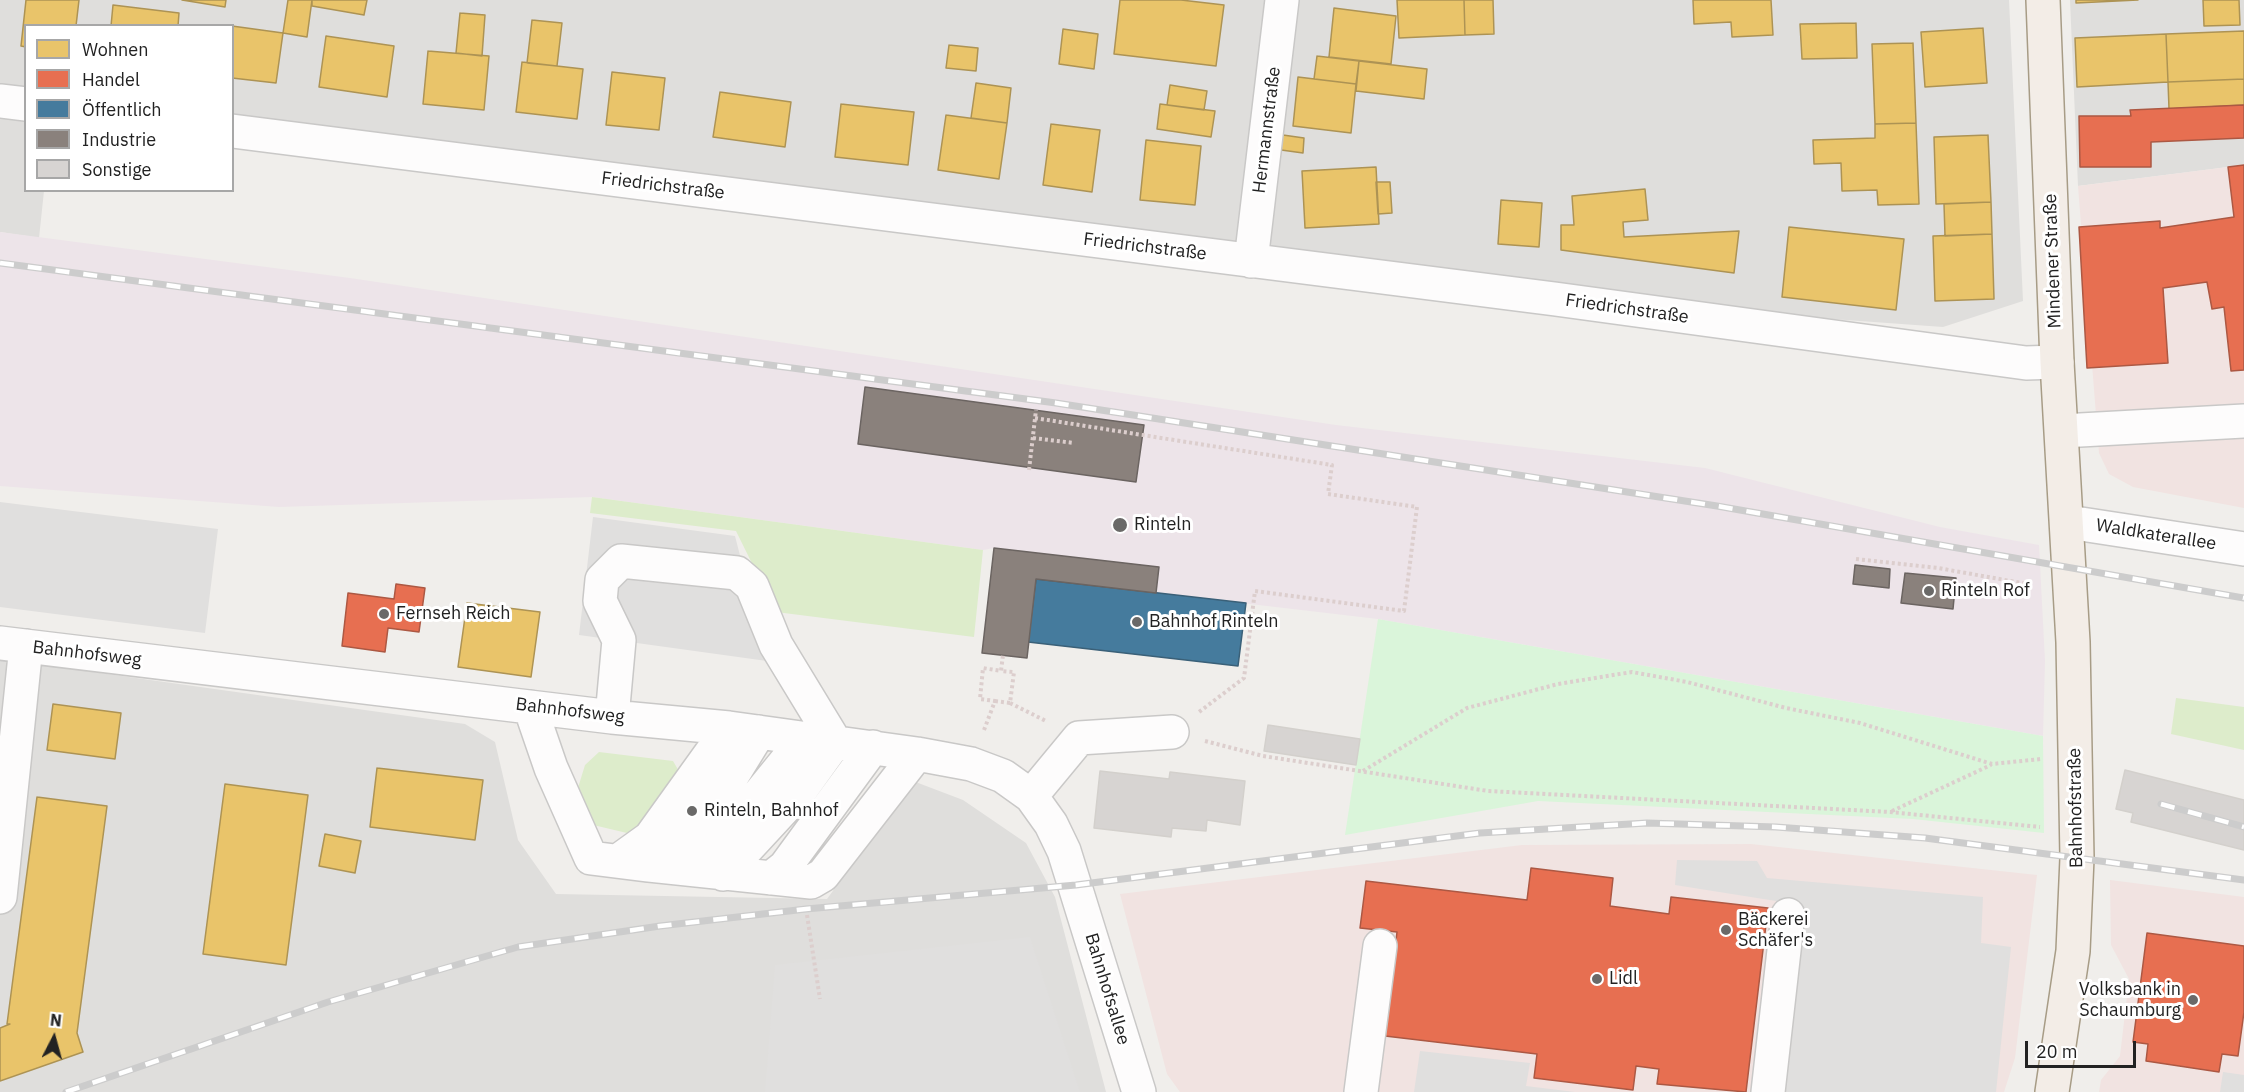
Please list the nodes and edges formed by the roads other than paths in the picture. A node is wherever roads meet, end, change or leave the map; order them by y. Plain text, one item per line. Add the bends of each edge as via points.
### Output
1 (1282, 0) edge
2 (2043, 0) edge
3 (0, 101) edge
4 (24, 104) edge
5 (234, 131) edge
6 (1251, 261) junction
7 (2057, 362) junction
8 (2244, 421) edge
9 (2062, 431) junction
10 (2068, 522) junction
11 (2244, 549) edge
12 (13, 645) edge
13 (530, 707) junction
14 (612, 717) junction
15 (744, 730) junction
16 (1172, 732) road end
17 (820, 740) junction
18 (873, 747) junction
19 (917, 754) junction
20 (1031, 796) junction
21 (632, 863) junction
22 (708, 872) junction
23 (783, 879) junction
24 (1076, 885) joint
25 (0, 897) edge
26 (1788, 915) dead end
27 (1380, 946) dead end
28 (1139, 1092) edge
29 (1361, 1092) edge
30 (1768, 1092) edge
31 (2052, 1092) edge

1 - 6 street, Hermannstraße
2 - 7 main road, Mindener Straße
3 - 4 street
5 - 6 street, Friedrichstraße
6 - 7 street, Friedrichstraße via 2026,363
7 - 9 main road, Mindener Straße
8 - 9 street
9 - 10 main road, Mindener Straße
10 - 11 street, Waldkaterallee
10 - 31 main road, Bahnhofstraße via 2077,831 2073,951
12 - 13 street, Bahnhofsweg
12 - 25 street
13 - 14 street, Bahnhofsweg
13 - 21 street via 551,768 591,858
14 - 15 street, Bahnhofsweg
14 - 17 street via 619,640 600,601 602,580 621,561 737,573 752,586
15 - 17 street, Bahnhofsweg
15 - 21 street
16 - 20 street via 1078,738
17 - 18 street, Bahnhofsweg
17 - 22 street via 799,792
18 - 19 street, Bahnhofsweg
18 - 23 street via 784,867
19 - 20 street, Bahnhofsweg via 971,764 1003,776
19 - 23 street via 823,875 811,882
20 - 24 street, Bahnhofsweg via 1051,824
21 - 22 street
22 - 23 street
24 - 28 street, Bahnhofsallee
26 - 30 street
27 - 29 street

